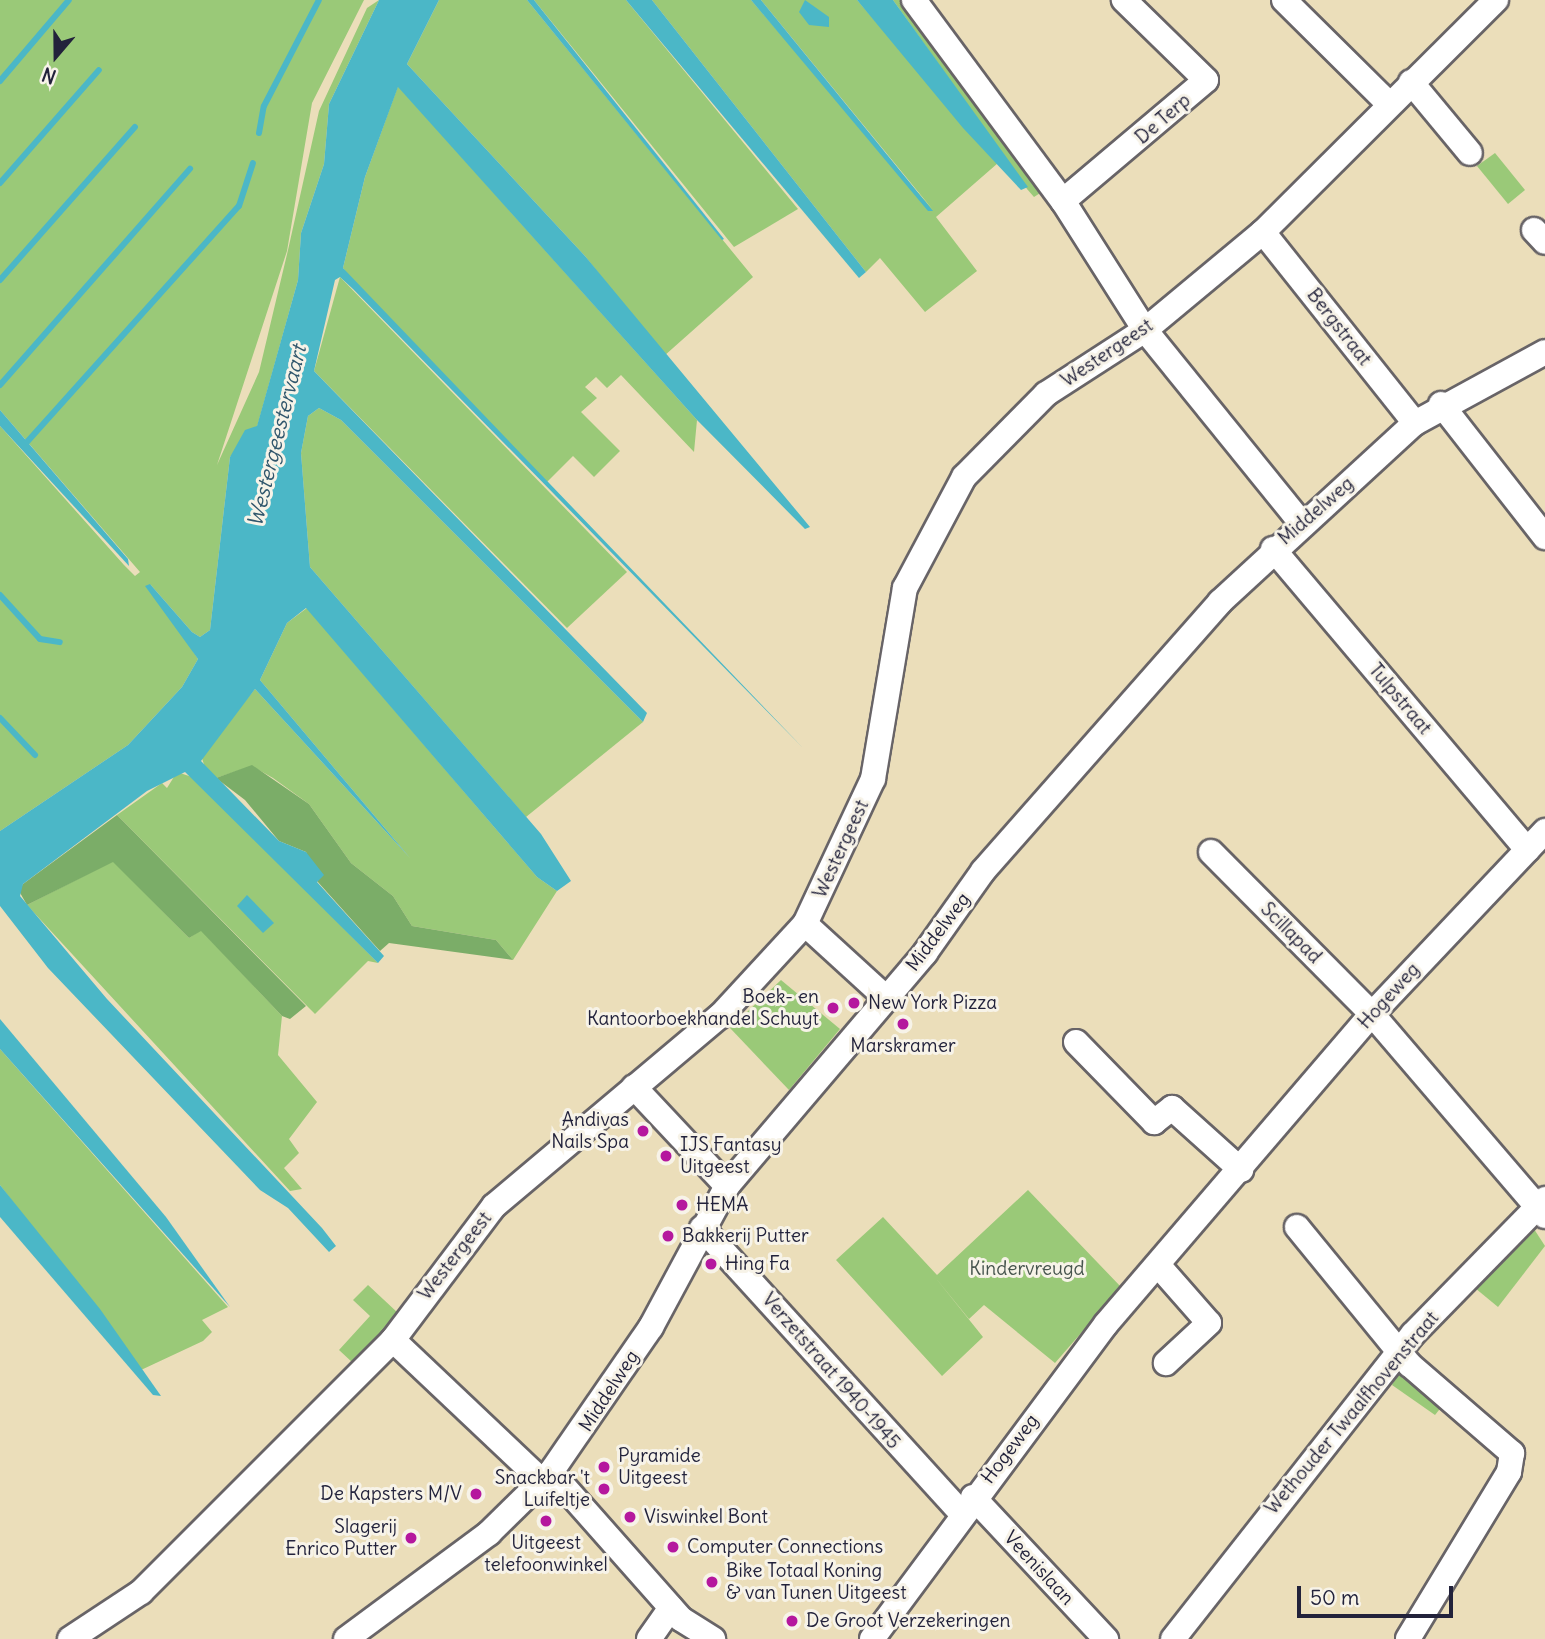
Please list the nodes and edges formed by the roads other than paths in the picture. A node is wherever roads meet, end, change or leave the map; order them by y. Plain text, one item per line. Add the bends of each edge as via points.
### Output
1 (914, 0) edge
2 (1124, 0) edge
3 (1284, 0) edge
4 (1496, 0) edge
5 (1411, 82) junction
6 (1389, 104) junction
7 (1470, 153) dead end
8 (1063, 201) junction
9 (1263, 232) junction
10 (1145, 330) junction
11 (1545, 352) edge
12 (1441, 404) junction
13 (1415, 423) junction
14 (1302, 524) junction
15 (1545, 537) edge
16 (1273, 549) junction
17 (1545, 831) edge
18 (1527, 849) junction
19 (1211, 852) dead end
20 (805, 924) junction
21 (887, 999) junction
22 (1372, 1014) junction
23 (1076, 1042) dead end
24 (634, 1087) junction
25 (1241, 1170) junction
26 (727, 1186) junction
27 (1542, 1207) edge
28 (702, 1227) junction
29 (1297, 1227) dead end
30 (1158, 1265) junction
31 (393, 1340) junction
32 (1400, 1350) junction
33 (1166, 1363) dead end
34 (547, 1477) junction
35 (967, 1505) junction
36 (671, 1608) junction
37 (70, 1639) edge
38 (346, 1639) edge
39 (649, 1639) edge
40 (713, 1639) edge
41 (872, 1639) edge
42 (1105, 1639) edge
43 (1173, 1639) edge
44 (1408, 1639) edge

1 - 8 street
2 - 8 street, De Terp via 1206,80
3 - 6 street
4 - 5 street, Westergeest
5 - 6 street, Westergeest
5 - 7 street
6 - 9 street, Westergeest
8 - 10 street
9 - 10 street, Westergeest
9 - 13 street, Bergstraat
10 - 14 street
10 - 20 street, Westergeest via 1013,422 964,477 936,523 895,620 873,779
11 - 12 street, Middelweg
12 - 13 street, Middelweg
12 - 15 street
13 - 14 street, Middelweg
14 - 16 street, Middelweg
16 - 18 street, Tulpstraat
16 - 21 street, Middelweg via 983,872
17 - 18 street, Hogeweg
18 - 22 street, Hogeweg
19 - 22 street, Scillapad
20 - 21 street
20 - 24 street, Westergeest via 720,1016
21 - 26 street, Middelweg
22 - 25 street, Hogeweg
22 - 27 street, Scillapad
23 - 25 street via 1154,1122 1172,1108
24 - 26 street
24 - 31 street, Westergeest via 494,1206
25 - 30 street, Hogeweg
26 - 28 street, Middelweg
27 - 32 street, Wethouder Twaalfhovenstraat
28 - 34 street, Middelweg via 651,1327
28 - 35 street, Verzetstraat 1940-1945
29 - 32 street
30 - 33 street via 1209,1323
30 - 35 street, Hogeweg
31 - 34 street
31 - 37 street, Westergeest via 141,1592
32 - 43 street, Wethouder Twaalfhovenstraat
32 - 44 street via 1503,1442 1513,1463
34 - 36 street
34 - 38 street, Middelweg via 489,1533
35 - 41 street, Hogeweg
35 - 42 street, Veenislaan
36 - 39 street
36 - 40 street

